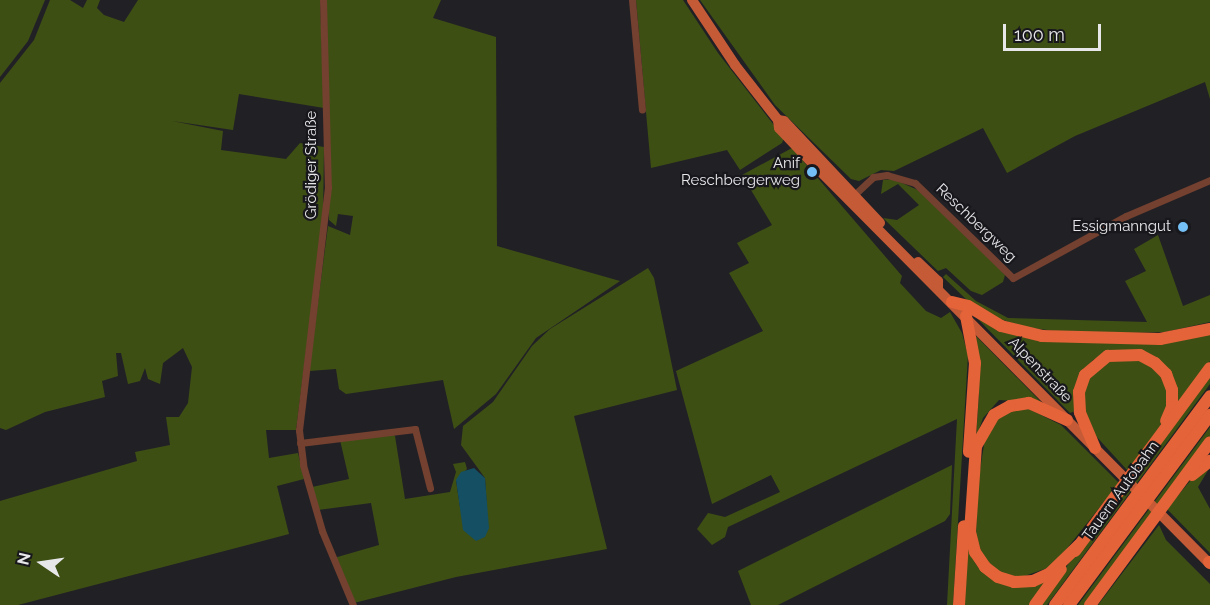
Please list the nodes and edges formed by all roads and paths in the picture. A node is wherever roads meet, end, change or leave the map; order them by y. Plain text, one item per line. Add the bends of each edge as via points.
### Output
1 (323, 0) edge
2 (632, 0) edge
3 (692, 0) edge
4 (642, 110) dead end
5 (778, 120) junction
6 (1210, 180) edge
7 (854, 195) junction
8 (938, 288) junction
9 (952, 302) junction
10 (966, 316) junction
11 (1210, 329) edge
12 (1210, 368) edge
13 (1210, 396) edge
14 (1210, 415) edge
15 (1067, 420) junction
16 (1158, 439) junction
17 (1210, 442) edge
18 (300, 443) junction
19 (1095, 448) junction
20 (1210, 461) edge
21 (1179, 484) junction
22 (430, 488) dead end
23 (1079, 545) junction
24 (1210, 563) edge
25 (1093, 602) edge
26 (353, 605) edge
27 (959, 605) edge
28 (1035, 605) edge
29 (1055, 605) edge
30 (1069, 605) edge

1 - 18 street, Grödiger Straße via 328,187 301,400
2 - 4 street
3 - 5 main road, Alpenstraße
5 - 7 main road, Alpenstraße via 784,121
5 - 8 main road, Alpenstraße via 779,128 828,180
6 - 7 street, Reschbergweg via 1126,216 1013,278 915,183 887,175 873,177
7 - 8 main road, Alpenstraße via 938,281
8 - 9 main road, Alpenstraße
9 - 10 main road, Alpenstraße
9 - 11 highway via 968,306 1001,326 1042,336 1160,339
10 - 15 main road, Alpenstraße
10 - 27 highway via 975,363
12 - 16 highway
13 - 29 highway, Tauern Autobahn
14 - 30 highway, Tauern Autobahn
15 - 19 main road, Alpenstraße
15 - 23 highway via 1029,403 1010,406 994,415 976,446 970,532 975,552 985,567 1014,582 1033,581 1049,574
16 - 19 highway via 1172,407 1166,374 1140,355 1124,353 1096,363 1079,392 1080,412
16 - 23 highway
17 - 21 highway
18 - 22 street via 407,426 417,433
18 - 26 street, Grödiger Straße via 322,531
19 - 24 main road, Alpenstraße
20 - 21 highway
21 - 25 highway
23 - 28 highway

